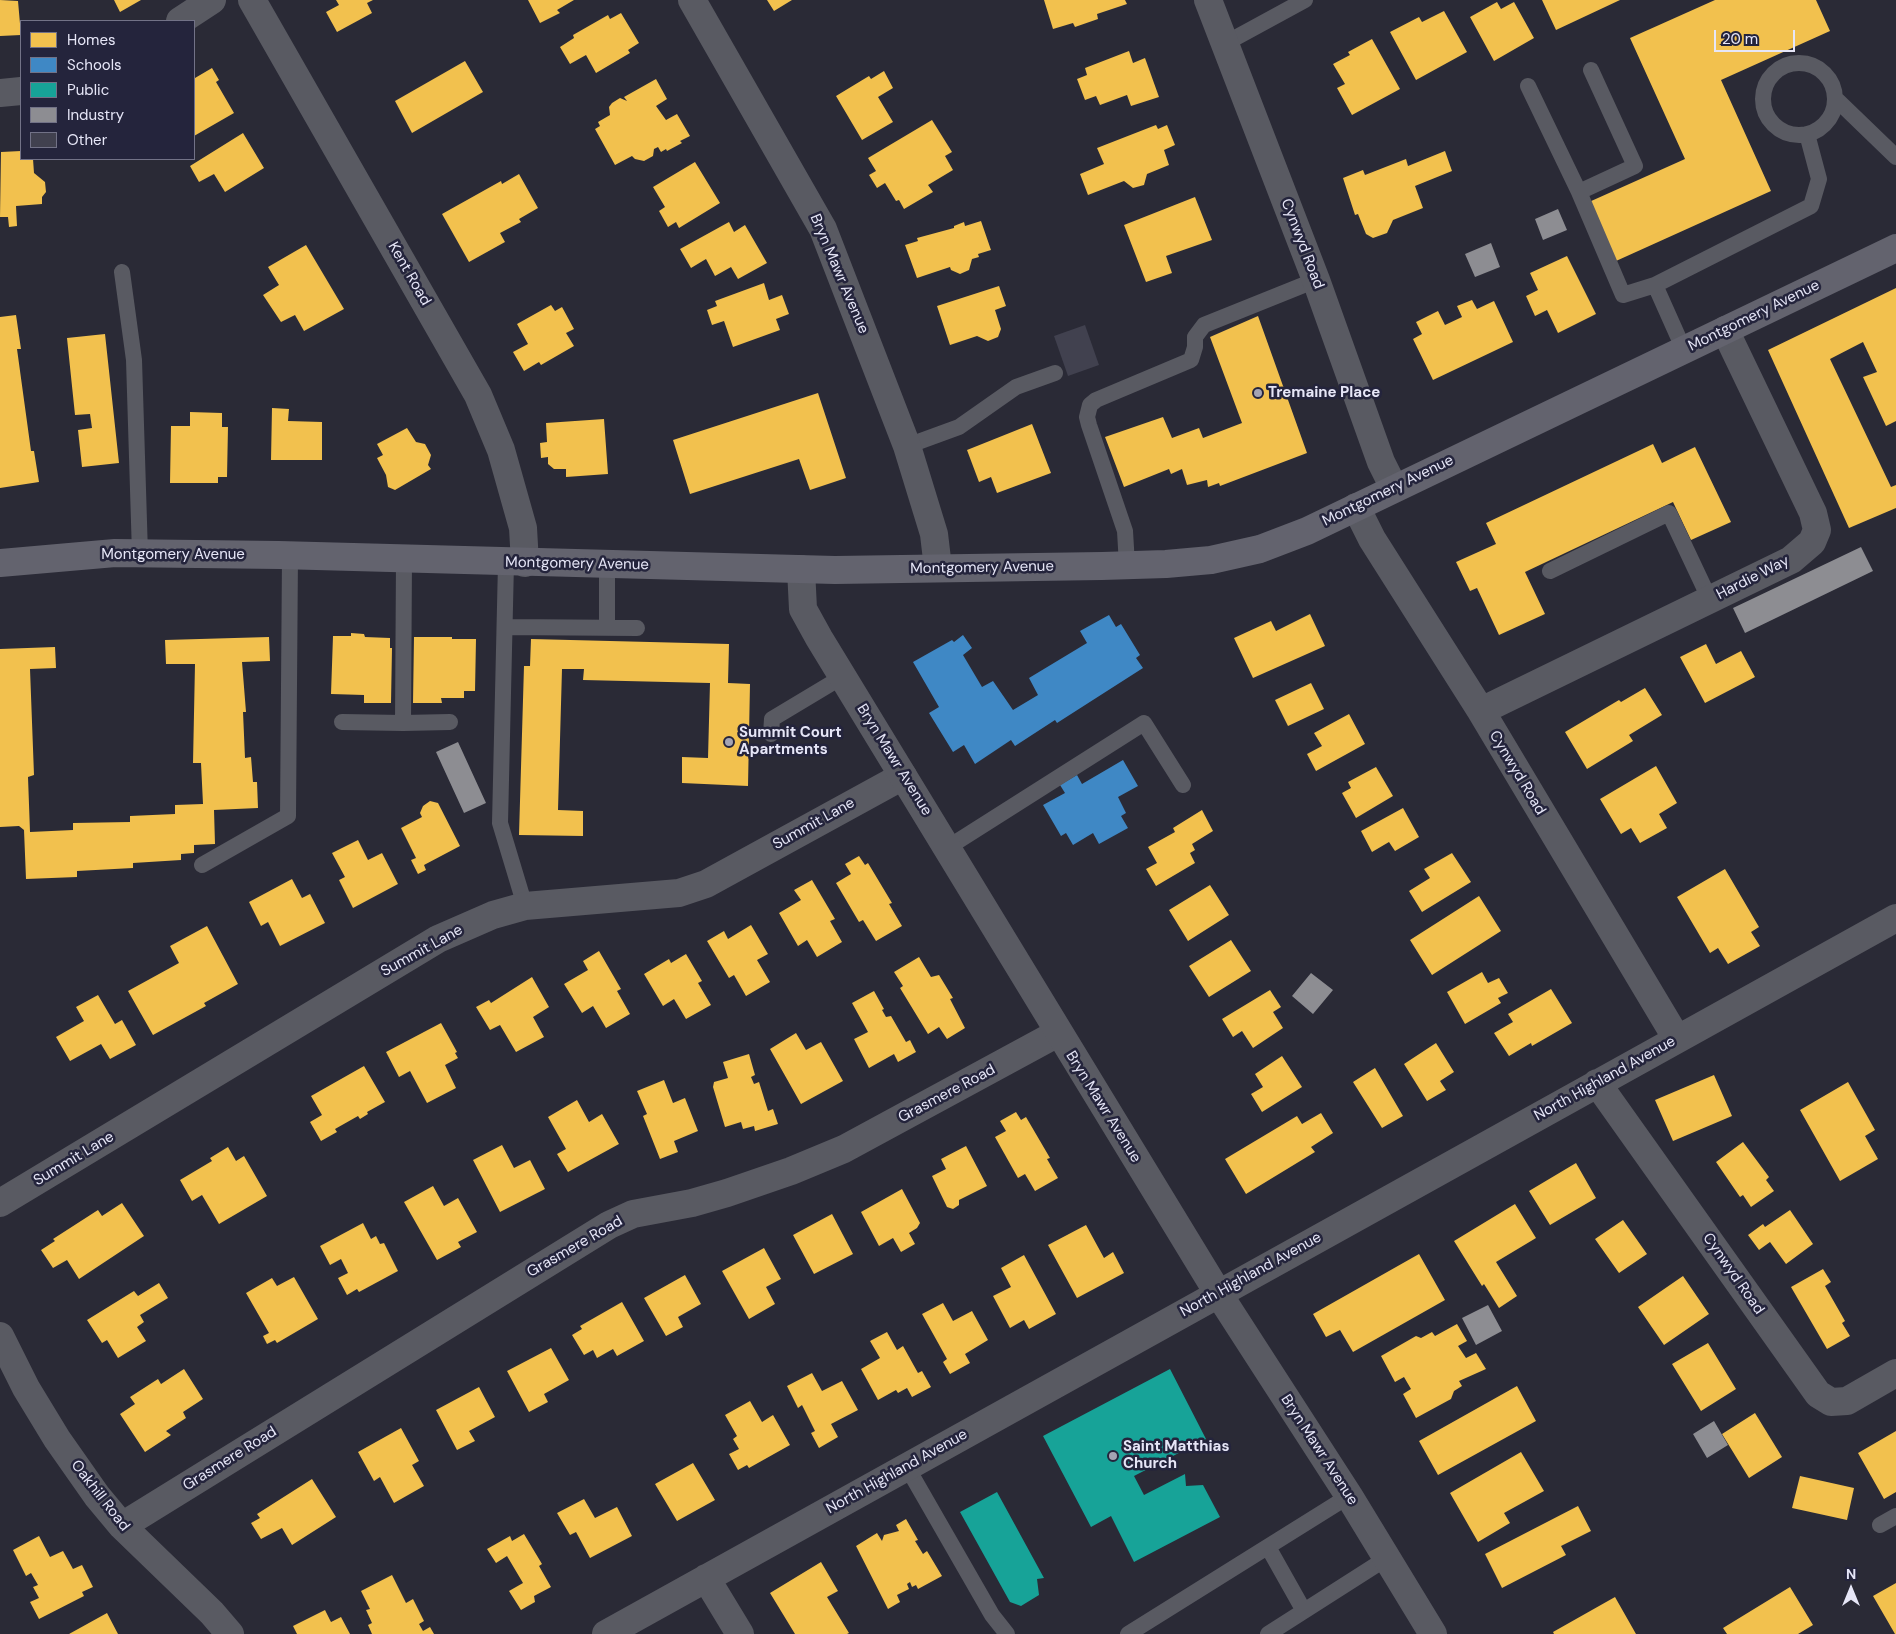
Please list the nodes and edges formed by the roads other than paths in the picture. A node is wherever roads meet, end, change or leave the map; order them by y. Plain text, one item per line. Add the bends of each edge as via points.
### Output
1 (212, 0) edge
2 (252, 0) edge
3 (692, 0) edge
4 (1208, 0) edge
5 (1305, 0) edge
6 (182, 20) edge
7 (1226, 43) junction
8 (1591, 70) dead end
9 (1528, 86) dead end
10 (20, 90) edge
11 (0, 93) edge
12 (1836, 99) junction
13 (1808, 134) junction
14 (1896, 157) edge
15 (1579, 192) junction
16 (1896, 248) edge
17 (122, 272) dead end
18 (1316, 280) junction
19 (1655, 285) junction
20 (1725, 330) junction
21 (1684, 350) junction
22 (1055, 373) dead end
23 (907, 446) junction
24 (1394, 488) junction
25 (1356, 507) junction
26 (140, 554) junction
27 (290, 556) junction
28 (404, 559) junction
29 (0, 563) edge
30 (515, 563) junction
31 (607, 565) junction
32 (1127, 565) junction
33 (801, 568) junction
34 (938, 568) junction
35 (1550, 571) dead end
36 (1710, 600) junction
37 (505, 627) junction
38 (607, 628) junction
39 (638, 628) dead end
40 (842, 677) junction
41 (1480, 711) junction
42 (342, 722) dead end
43 (450, 722) dead end
44 (403, 723) junction
45 (771, 734) dead end
46 (903, 776) junction
47 (1183, 785) dead end
48 (947, 848) junction
49 (202, 865) dead end
50 (525, 906) junction
51 (1896, 918) edge
52 (1058, 1033) junction
53 (1677, 1039) junction
54 (1597, 1083) junction
55 (0, 1203) edge
56 (1218, 1293) junction
57 (0, 1336) edge
58 (1896, 1373) edge
59 (907, 1467) junction
60 (1349, 1496) junction
61 (1896, 1516) edge
62 (1880, 1525) dead end
63 (122, 1526) junction
64 (1268, 1547) junction
65 (1387, 1558) junction
66 (706, 1578) junction
67 (1304, 1611) junction
68 (230, 1634) edge
69 (606, 1634) edge
70 (740, 1634) edge
71 (1007, 1634) edge
72 (1128, 1634) edge
73 (1268, 1634) edge
74 (1433, 1634) edge

1 - 6 street
2 - 30 street, Kent Road via 478,395 501,450 523,528
3 - 23 street, Bryn Mawr Avenue via 824,228
4 - 7 street, Cynwyd Road
5 - 7 lane
7 - 18 street, Cynwyd Road
8 - 15 lane via 1635,166
9 - 15 lane
10 - 11 street
12 - 13 lane via 1829,121 1821,129
12 - 13 lane via 1829,78 1812,65 1790,64 1771,76 1763,97 1769,120 1787,134
12 - 14 lane
13 - 19 lane via 1819,179 1811,206
15 - 19 lane via 1623,295
16 - 20 main road, Montgomery Avenue
17 - 26 lane via 134,360
18 - 24 street, Cynwyd Road via 1381,462
18 - 32 lane via 1204,325 1196,338 1191,360 1090,405 1089,425 1126,531
19 - 21 lane
20 - 21 main road, Montgomery Avenue
20 - 36 street, Hardie Way via 1813,513 1817,530 1812,542 1799,555
21 - 24 main road, Montgomery Avenue
22 - 23 lane via 1016,387 959,427
23 - 34 street, Bryn Mawr Avenue via 934,534
24 - 25 main road, Montgomery Avenue
25 - 32 main road, Montgomery Avenue via 1307,531 1236,556
25 - 41 street, Cynwyd Road via 1372,539
26 - 27 main road, Montgomery Avenue
26 - 29 main road, Montgomery Avenue via 115,553
27 - 28 main road, Montgomery Avenue
27 - 49 lane via 288,816
28 - 30 main road, Montgomery Avenue
28 - 44 lane
30 - 31 main road, Montgomery Avenue
30 - 37 lane
31 - 33 main road, Montgomery Avenue
31 - 38 lane
32 - 34 main road, Montgomery Avenue
33 - 34 main road, Montgomery Avenue
33 - 40 street, Bryn Mawr Avenue via 803,609
35 - 36 lane via 1669,513
36 - 41 street, Hardie Way
37 - 38 lane
37 - 50 lane via 500,824
38 - 39 lane
40 - 45 lane via 772,719
40 - 46 street, Bryn Mawr Avenue
41 - 53 street, Cynwyd Road
42 - 44 lane
43 - 44 lane
46 - 48 street, Bryn Mawr Avenue
46 - 50 street, Summit Lane via 706,884 679,893
47 - 48 lane via 1144,724
48 - 52 street, Bryn Mawr Avenue
50 - 55 street, Summit Lane via 493,915 438,939
51 - 53 street, North Highland Avenue
52 - 56 street, Bryn Mawr Avenue
52 - 63 street, Grasmere Road via 844,1149 727,1193 633,1214 609,1225
53 - 54 street, North Highland Avenue
54 - 56 street, North Highland Avenue
54 - 58 street, Cynwyd Road via 1818,1394 1831,1402 1847,1401
56 - 59 street, North Highland Avenue
56 - 60 street, Bryn Mawr Avenue
57 - 63 street, Oakhill Road via 57,1439
59 - 66 street, North Highland Avenue
59 - 71 lane via 992,1615
60 - 64 lane
60 - 65 street, Bryn Mawr Avenue
61 - 62 lane
63 - 68 street, Oakhill Road
64 - 67 lane
64 - 72 lane
65 - 67 lane
65 - 74 street, Bryn Mawr Avenue
66 - 69 street, North Highland Avenue
66 - 70 street
67 - 73 lane

